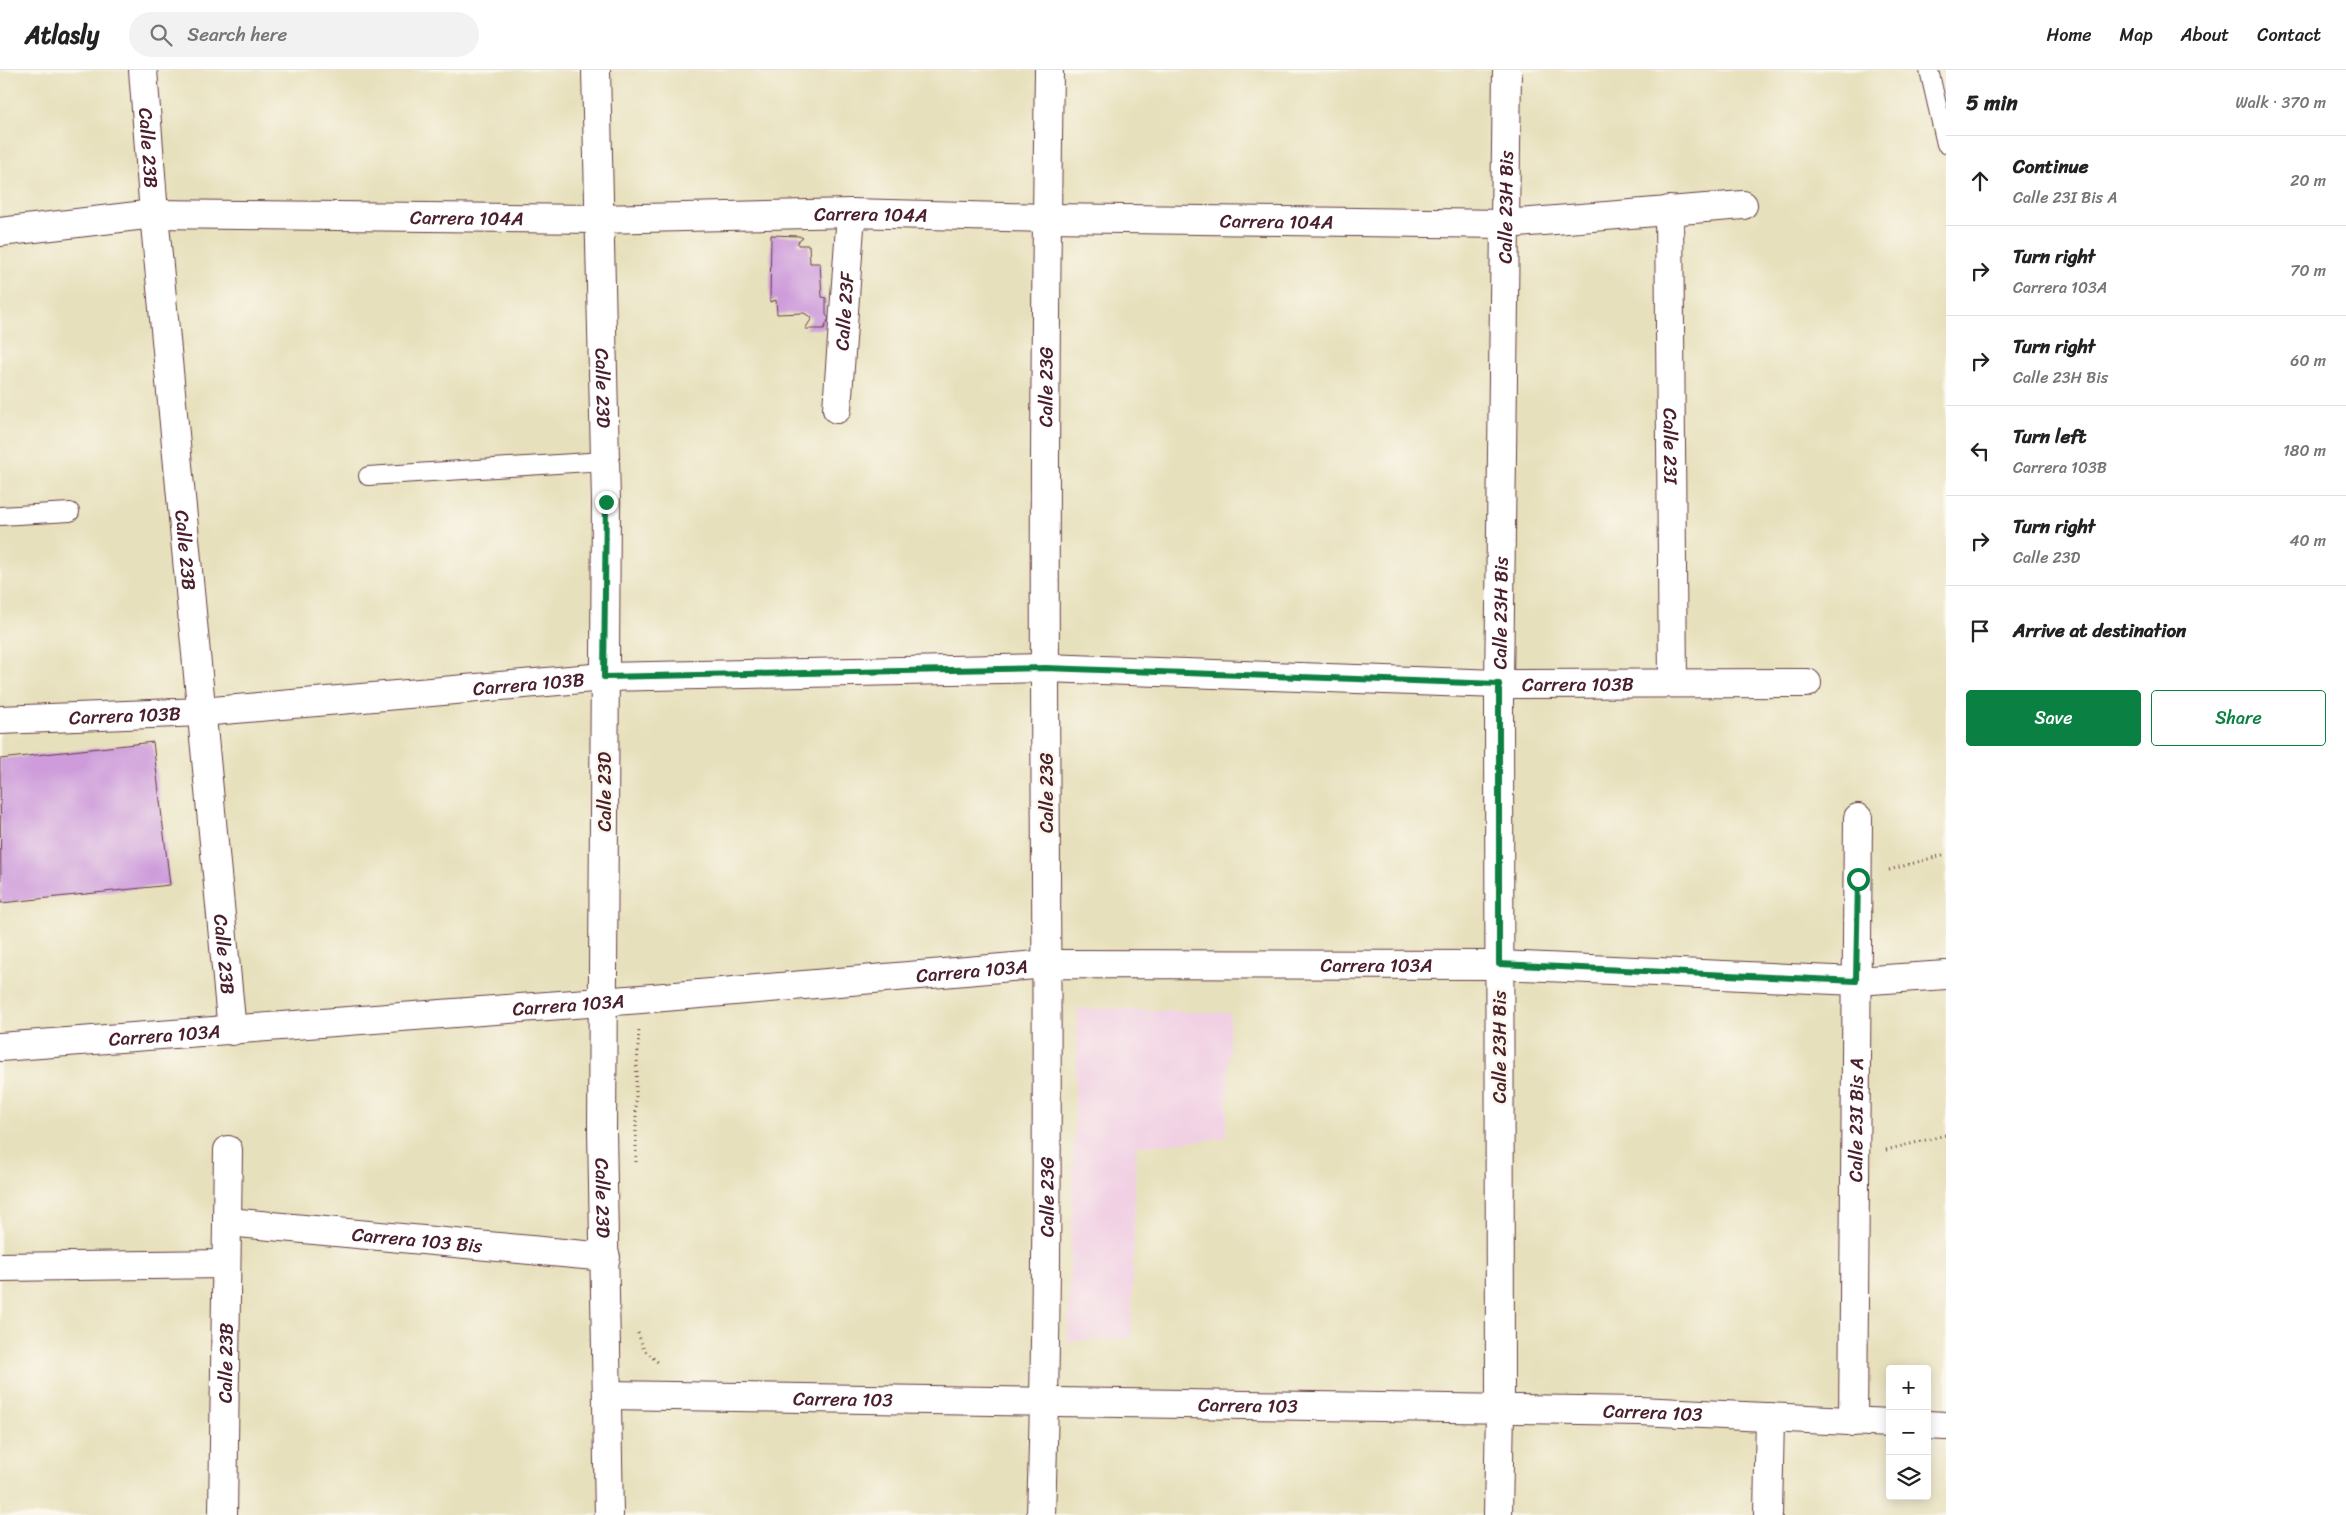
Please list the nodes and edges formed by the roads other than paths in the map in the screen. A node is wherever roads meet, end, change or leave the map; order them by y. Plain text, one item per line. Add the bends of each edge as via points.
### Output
1 (143, 70) edge
2 (596, 70) edge
3 (1049, 70) edge
4 (1507, 70) edge
5 (1929, 70) edge
6 (1946, 144) edge
7 (1743, 205) dead end
8 (1669, 210) junction
9 (851, 213) junction
10 (154, 214) junction
11 (1047, 218) junction
12 (599, 219) junction
13 (1505, 224) junction
14 (0, 232) edge
15 (837, 409) dead end
16 (604, 461) junction
17 (368, 476) dead end
18 (70, 512) dead end
19 (0, 516) edge
20 (1045, 668) junction
21 (604, 677) junction
22 (1807, 682) dead end
23 (1673, 683) junction
24 (1499, 684) junction
25 (201, 712) junction
26 (0, 720) edge
27 (1858, 818) dead end
28 (1047, 964) junction
29 (1499, 964) junction
30 (1946, 975) edge
31 (1856, 981) junction
32 (602, 1000) junction
33 (232, 1031) junction
34 (0, 1047) edge
35 (228, 1150) dead end
36 (228, 1222) junction
37 (606, 1257) junction
38 (225, 1264) junction
39 (0, 1267) edge
40 (607, 1395) junction
41 (1044, 1402) junction
42 (1500, 1410) junction
43 (1770, 1417) junction
44 (1852, 1422) junction
45 (1886, 1423) edge
46 (1931, 1425) edge
47 (1946, 1426) edge
48 (223, 1515) edge
49 (609, 1515) edge
50 (1041, 1515) edge
51 (1498, 1515) edge
52 (1768, 1515) edge

1 - 10 street, Calle 23B
2 - 12 street, Calle 23D
3 - 11 street, Calle 23G
4 - 13 street, Calle 23H Bis
5 - 6 lane
7 - 8 street, Carrera 104A
8 - 13 street, Carrera 104A
8 - 23 street, Calle 23I
9 - 11 street, Carrera 104A
9 - 12 street, Carrera 104A
9 - 15 street, Calle 23F
10 - 12 street, Carrera 104A
10 - 14 street, Carrera 104A
10 - 25 street, Calle 23B
11 - 13 street, Carrera 104A
11 - 20 street, Calle 23G
12 - 16 street, Calle 23D
13 - 24 street, Calle 23H Bis
16 - 17 lane
16 - 21 street, Calle 23D
18 - 19 lane
20 - 21 street, Carrera 103B
20 - 24 street, Carrera 103B
20 - 28 street, Calle 23G
21 - 25 street, Carrera 103B
21 - 32 street, Calle 23D
22 - 23 street, Carrera 103B
23 - 24 street, Carrera 103B
24 - 29 street, Calle 23H Bis
25 - 26 street, Carrera 103B
25 - 33 street, Calle 23B
27 - 31 street, Calle 23I Bis A
28 - 29 street, Carrera 103A
28 - 32 street, Carrera 103A
28 - 41 street, Calle 23G
29 - 31 street, Carrera 103A
29 - 42 street, Calle 23H Bis
30 - 31 street, Carrera 103A
31 - 44 street, Calle 23I Bis A
32 - 33 street, Carrera 103A
32 - 37 street, Calle 23D
33 - 34 street, Carrera 103A
35 - 36 street, Calle 23B
36 - 37 street, Carrera 103 Bis
36 - 38 street, Calle 23B
37 - 40 street, Calle 23D
38 - 39 street
38 - 48 street, Calle 23B
40 - 41 street, Carrera 103
40 - 49 street, Calle 23D
41 - 42 street, Carrera 103
41 - 50 street, Calle 23G
42 - 43 street, Carrera 103 via 1640,1411
42 - 51 street, Calle 23H Bis
43 - 44 street, Carrera 103
43 - 52 street
44 - 45 street, Carrera 103
46 - 47 street

